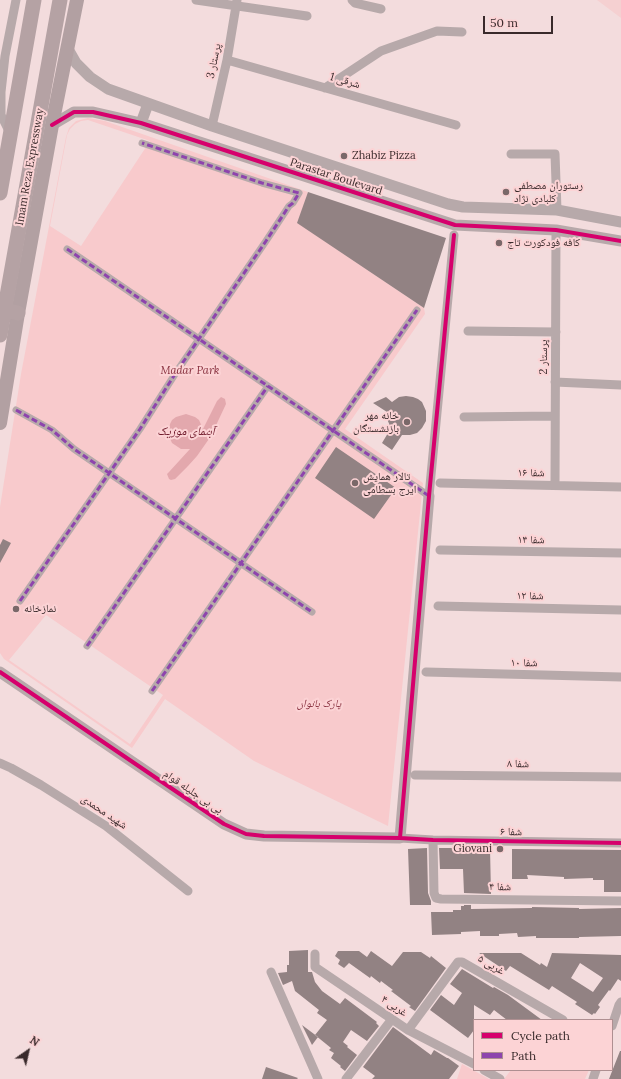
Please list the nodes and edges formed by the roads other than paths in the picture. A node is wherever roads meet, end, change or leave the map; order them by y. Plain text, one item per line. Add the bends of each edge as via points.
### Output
1 (16, 0) edge
2 (34, 0) edge
3 (60, 0) edge
4 (77, 0) edge
5 (196, 0) edge
6 (352, 0) edge
7 (236, 3) edge
8 (381, 9) dead end
9 (307, 16) dead end
10 (462, 32) dead end
11 (68, 49) junction
12 (227, 60) junction
13 (325, 88) junction
14 (148, 104) junction
15 (141, 123) junction
16 (52, 125) junction
17 (456, 125) dead end
18 (212, 126) junction
19 (10, 134) junction
20 (142, 143) dead end
21 (511, 154) dead end
22 (0, 193) edge
23 (556, 210) junction
24 (621, 222) edge
25 (556, 230) junction
26 (454, 235) dead end
27 (621, 241) edge
28 (68, 249) dead end
29 (418, 310) dead end
30 (11, 312) junction
31 (468, 331) dead end
32 (556, 332) junction
33 (0, 335) edge
34 (199, 339) junction
35 (556, 382) junction
36 (621, 384) edge
37 (268, 386) junction
38 (16, 410) dead end
39 (555, 416) junction
40 (464, 417) dead end
41 (0, 423) edge
42 (334, 431) junction
43 (109, 473) junction
44 (440, 483) dead end
45 (555, 485) junction
46 (621, 487) edge
47 (429, 496) junction
48 (176, 518) junction
49 (440, 550) dead end
50 (621, 553) edge
51 (241, 564) junction
52 (20, 601) dead end
53 (438, 606) dead end
54 (621, 610) edge
55 (312, 612) dead end
56 (87, 646) dead end
57 (1, 672) edge
58 (426, 672) dead end
59 (621, 677) edge
60 (152, 691) dead end
61 (0, 763) edge
62 (415, 775) dead end
63 (621, 777) edge
64 (400, 838) junction
65 (433, 840) junction
66 (621, 843) edge
67 (188, 892) dead end
68 (621, 901) edge
69 (315, 954) dead end
70 (271, 972) dead end
71 (621, 1002) edge
72 (392, 1019) junction
73 (561, 1019) edge
74 (613, 1023) edge
75 (408, 1030) junction
76 (473, 1063) edge
77 (486, 1071) edge
78 (318, 1079) edge
79 (346, 1079) edge
80 (500, 1079) edge

1 - 19 street via 1,92 2,115
2 - 19 highway
3 - 30 highway, Imam Reza Expressway
4 - 11 main road
5 - 7 street
6 - 8 street
7 - 9 street
7 - 12 street, پرستار 3
10 - 13 street via 436,31 381,50
11 - 14 street, Parastar Boulevard via 76,63 90,77 108,89
11 - 16 main road
12 - 13 street, شرقی 1
12 - 18 street, پرستار 3
13 - 17 street, شرقی 1
14 - 15 street
14 - 18 street, Parastar Boulevard
15 - 16 street, Parastar Boulevard via 93,112 74,112
15 - 25 street, Parastar Boulevard via 455,225
16 - 30 main road
18 - 23 street, Parastar Boulevard via 448,204 463,207
19 - 22 highway
20 - 34 street via 299,193
21 - 23 street via 555,154
23 - 24 street, Parastar Boulevard
25 - 27 street, Parastar Boulevard
25 - 32 street, پرستار 2
26 - 47 street
28 - 34 street
29 - 42 street
30 - 33 highway, Imam Reza Expressway
30 - 41 main road
31 - 32 street
32 - 35 street, پرستار 2
34 - 37 street
34 - 43 street
35 - 36 street
35 - 39 street, پرستار 2
37 - 42 street
37 - 48 street
38 - 43 street via 52,430
39 - 40 street
39 - 45 street, پرستار 2
42 - 47 street
42 - 51 street
43 - 48 street
43 - 52 street
44 - 45 street, شفا ۱۶
45 - 46 street, شفا ۱۶
47 - 64 street
48 - 51 street
48 - 56 street
49 - 50 street, شفا ۱۴
51 - 55 street
51 - 60 street
53 - 54 street, شفا ۱۲
57 - 64 street, بی بی جلیله قوام via 224,824 246,834
58 - 59 street, شفا ۱۰
61 - 67 street, شهید محمدی via 41,785 106,826
62 - 63 street, شفا ۸
64 - 65 street, شفا ۶
65 - 66 street, شفا ۶
65 - 68 street, شفا ۴ via 436,898
69 - 72 street, غربی ۴ via 315,967
70 - 78 street
71 - 74 street
72 - 75 street, غربی ۴
72 - 79 street
73 - 75 street, غربی ۵ via 458,962
75 - 76 street, غربی ۴
77 - 80 street

